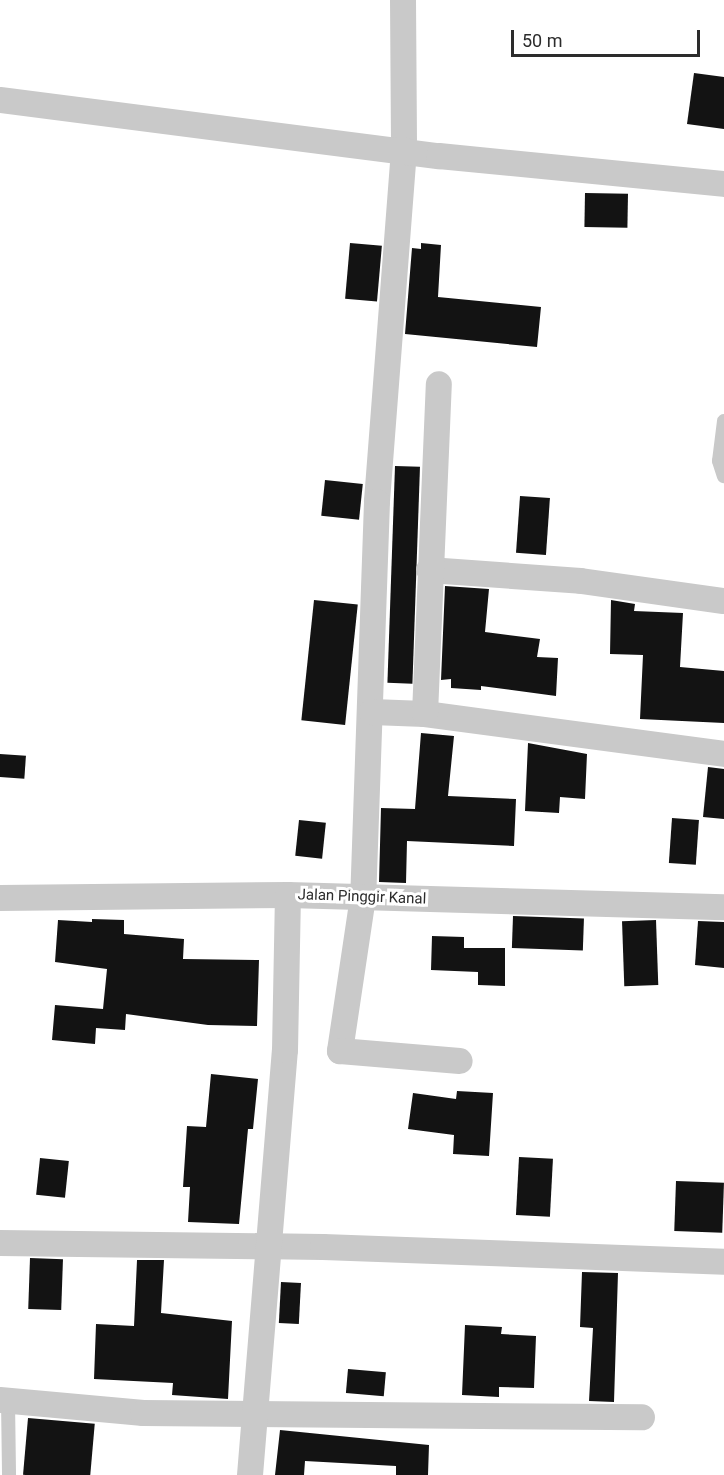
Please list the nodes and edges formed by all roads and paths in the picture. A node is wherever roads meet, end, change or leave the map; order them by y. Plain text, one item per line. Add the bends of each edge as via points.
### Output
1 (403, 0) edge
2 (0, 100) edge
3 (404, 150) junction
4 (724, 184) edge
5 (439, 384) dead end
6 (724, 421) edge
7 (724, 476) edge
8 (429, 570) junction
9 (724, 601) edge
10 (372, 712) junction
11 (426, 714) junction
12 (724, 754) edge
13 (288, 895) junction
14 (363, 897) junction
15 (0, 898) edge
16 (724, 907) edge
17 (460, 1061) dead end
18 (0, 1243) edge
19 (268, 1245) junction
20 (724, 1262) edge
21 (4, 1400) edge
22 (256, 1415) junction
23 (642, 1417) dead end
24 (9, 1475) edge
25 (250, 1475) edge

1 - 3 street
2 - 3 street
3 - 4 street
3 - 10 street via 377,501
5 - 8 street
6 - 7 lane via 719,461
8 - 9 street via 581,580
8 - 11 street
10 - 11 street
10 - 14 street
11 - 12 street
13 - 14 street, Jalan Pinggir Kanal
13 - 15 street, Jalan Pinggir Kanal
13 - 19 street via 285,1050
14 - 16 street, Jalan Pinggir Kanal
14 - 17 street via 340,1052
18 - 19 street
19 - 20 street
19 - 22 street
21 - 22 street via 143,1413
21 - 24 lane
22 - 23 street
22 - 25 street

